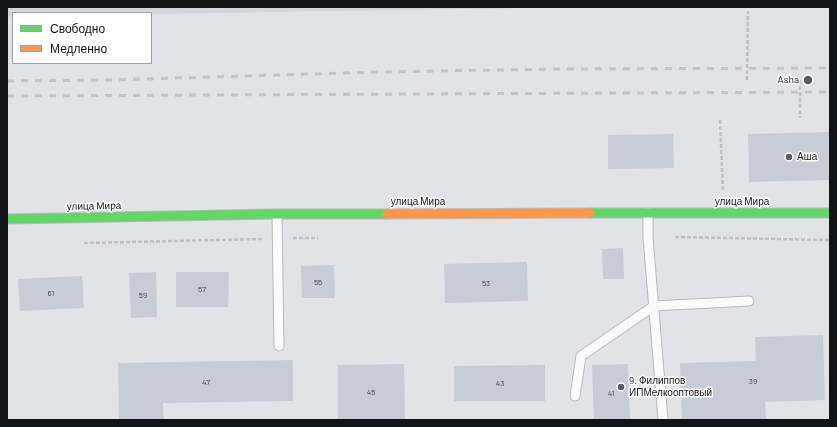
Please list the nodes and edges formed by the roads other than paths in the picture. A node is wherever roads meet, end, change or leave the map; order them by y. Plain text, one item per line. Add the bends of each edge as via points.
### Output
1 (648, 213) junction
2 (830, 213) edge
3 (277, 214) junction
4 (7, 219) edge
5 (749, 301) dead end
6 (654, 306) junction
7 (279, 346) dead end
8 (575, 396) dead end
9 (663, 420) edge

1 - 2 street, улица Мира
1 - 3 street, улица Мира
1 - 6 lane
3 - 4 street, улица Мира
3 - 7 lane
5 - 6 lane
6 - 8 lane via 581,356
6 - 9 lane

